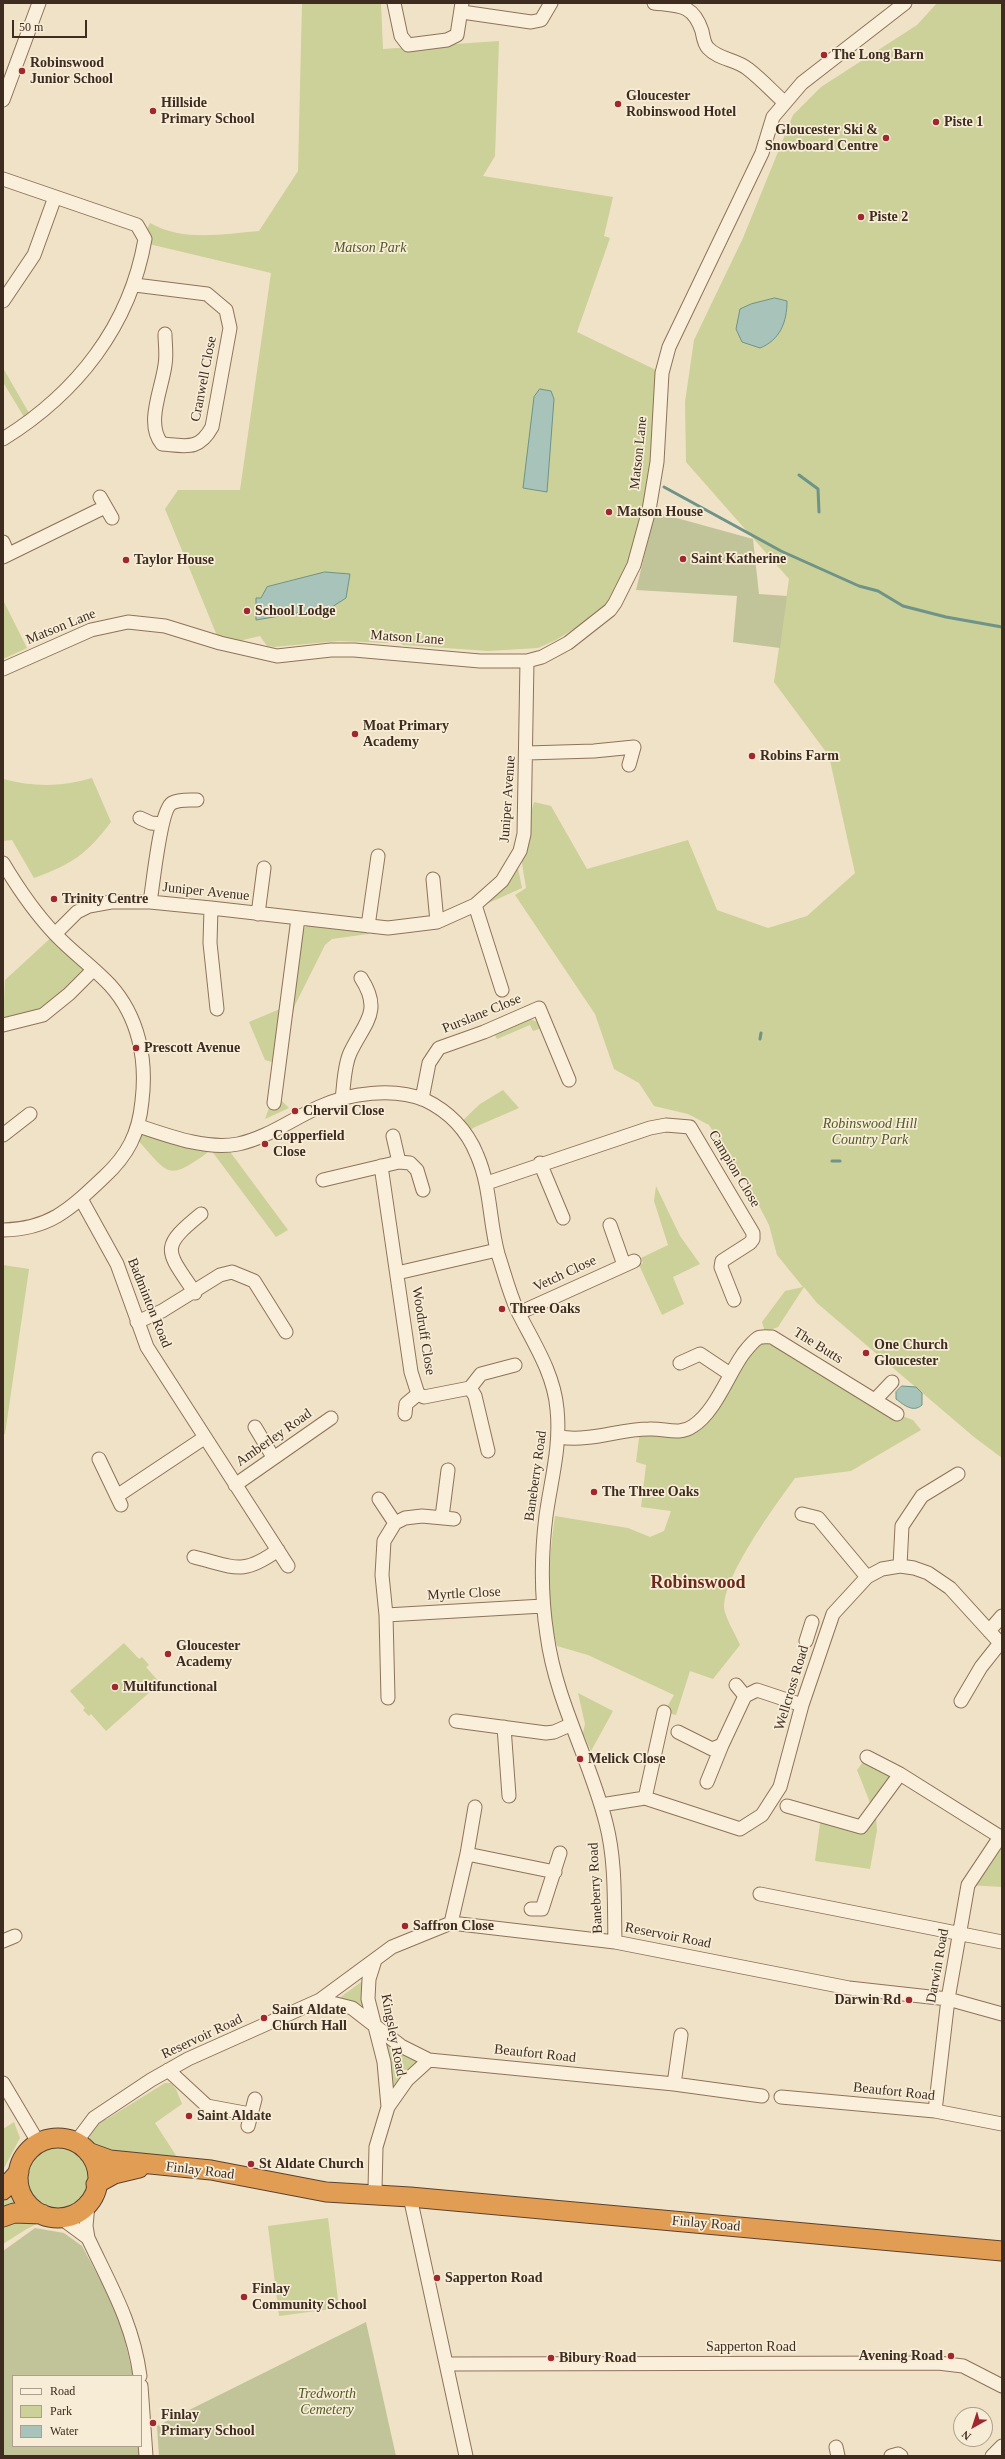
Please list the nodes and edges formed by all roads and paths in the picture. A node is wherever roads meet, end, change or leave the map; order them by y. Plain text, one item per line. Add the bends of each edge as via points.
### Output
1 (39, 3) edge
2 (394, 3) edge
3 (551, 3) edge
4 (654, 3) edge
5 (902, 4) edge
6 (462, 8) edge
7 (9, 64) edge
8 (3, 100) edge
9 (784, 102) junction
10 (3, 179) edge
11 (55, 197) junction
12 (135, 285) junction
13 (3, 301) edge
14 (165, 334) dead end
15 (3, 439) edge
16 (106, 507) dead end
17 (5, 551) edge
18 (527, 661) junction
19 (3, 669) edge
20 (527, 753) junction
21 (629, 765) dead end
22 (197, 800) dead end
23 (140, 818) dead end
24 (162, 824) junction
25 (378, 856) dead end
26 (3, 863) edge
27 (264, 868) dead end
28 (433, 879) dead end
29 (150, 902) junction
30 (475, 904) junction
31 (211, 908) junction
32 (258, 914) junction
33 (298, 918) junction
34 (437, 922) junction
35 (368, 926) junction
36 (55, 934) junction
37 (93, 970) junction
38 (361, 978) dead end
39 (502, 990) dead end
40 (217, 1009) dead end
41 (3, 1025) edge
42 (569, 1080) dead end
43 (342, 1099) junction
44 (422, 1099) junction
45 (274, 1103) dead end
46 (30, 1114) dead end
47 (139, 1126) junction
48 (3, 1135) edge
49 (393, 1136) dead end
50 (398, 1162) junction
51 (540, 1163) junction
52 (381, 1166) junction
53 (323, 1180) dead end
54 (487, 1183) junction
55 (423, 1190) dead end
56 (81, 1199) junction
57 (201, 1214) dead end
58 (563, 1218) dead end
59 (610, 1225) dead end
60 (3, 1230) edge
61 (497, 1250) junction
62 (397, 1273) junction
63 (195, 1292) junction
64 (734, 1300) dead end
65 (519, 1313) junction
66 (137, 1322) junction
67 (286, 1332) dead end
68 (680, 1363) dead end
69 (514, 1365) dead end
70 (730, 1374) junction
71 (892, 1382) dead end
72 (470, 1388) junction
73 (418, 1394) junction
74 (874, 1400) junction
75 (405, 1414) dead end
76 (897, 1414) dead end
77 (331, 1418) dead end
78 (255, 1427) dead end
79 (204, 1438) junction
80 (559, 1438) junction
81 (488, 1451) dead end
82 (273, 1457) junction
83 (98, 1459) dead end
84 (448, 1470) dead end
85 (958, 1474) dead end
86 (235, 1485) junction
87 (379, 1499) dead end
88 (802, 1514) dead end
89 (395, 1523) junction
90 (278, 1550) junction
91 (194, 1557) dead end
92 (288, 1566) dead end
93 (900, 1566) junction
94 (866, 1577) junction
95 (543, 1606) junction
96 (386, 1614) junction
97 (1002, 1616) edge
98 (809, 1631) dead end
99 (989, 1631) junction
100 (826, 1635) junction
101 (1001, 1644) edge
102 (736, 1685) dead end
103 (744, 1696) junction
104 (389, 1698) dead end
105 (961, 1701) dead end
106 (802, 1705) junction
107 (664, 1712) dead end
108 (456, 1721) dead end
109 (570, 1725) junction
110 (504, 1727) junction
111 (678, 1732) dead end
112 (722, 1745) junction
113 (867, 1757) dead end
114 (900, 1774) junction
115 (707, 1782) dead end
116 (509, 1796) dead end
117 (645, 1798) junction
118 (601, 1805) junction
119 (787, 1806) dead end
120 (475, 1807) dead end
121 (1001, 1837) edge
122 (560, 1853) dead end
123 (468, 1854) junction
124 (555, 1872) junction
125 (760, 1894) dead end
126 (531, 1909) dead end
127 (451, 1924) junction
128 (961, 1933) junction
129 (615, 1942) junction
130 (1002, 1942) edge
131 (376, 1958) junction
132 (948, 1999) junction
133 (320, 2000) junction
134 (1002, 2014) edge
135 (373, 2025) junction
136 (680, 2034) dead end
137 (429, 2060) junction
138 (168, 2070) junction
139 (3, 2083) edge
140 (674, 2084) junction
141 (762, 2096) dead end
142 (781, 2097) dead end
143 (255, 2099) dead end
144 (388, 2107) junction
145 (935, 2111) junction
146 (1002, 2124) edge
147 (38, 2142) junction
148 (82, 2147) junction
149 (158, 2166) junction
150 (19, 2172) junction
151 (96, 2184) junction
152 (314, 2189) junction
153 (375, 2189) junction
154 (3, 2190) edge
155 (410, 2197) junction
156 (88, 2206) junction
157 (42, 2214) junction
158 (3, 2217) edge
159 (61, 2218) junction
160 (88, 2238) junction
161 (1002, 2251) edge
162 (447, 2364) junction
163 (140, 2375) edge
164 (1002, 2386) edge
165 (142, 2400) edge
166 (1002, 2446) edge
167 (146, 2456) edge
168 (466, 2456) edge
169 (891, 2456) edge
170 (901, 2456) edge
171 (992, 2456) edge

1 - 7 street
2 - 6 street via 401,36 408,45 457,35
3 - 6 street via 541,20 532,22
4 - 9 street via 681,6 690,10 697,18 706,47 716,55 740,63 749,69
5 - 9 street, Matson Lane via 802,83
7 - 8 street
9 - 18 street, Matson Lane via 773,117 759,160 669,347 662,373 657,462 634,566 615,604 602,616 568,643 542,657
10 - 11 street
11 - 12 street via 137,225 145,240
11 - 13 street via 34,255
12 - 14 street, Cranwell Close via 207,294 226,310 230,328 212,427 206,438 194,446 162,444 156,437 154,420 166,363
12 - 15 street via 113,330 85,370 42,413
16 - 17 street
18 - 19 street, Matson Lane via 480,661 354,650 277,656 220,643 165,626 128,622 85,632
18 - 20 street, Juniper Avenue
20 - 21 street via 595,747 634,747
20 - 30 street, Juniper Avenue via 524,834 520,851 502,881
22 - 24 street, Juniper Avenue via 173,802 167,807
23 - 24 street
24 - 29 street, Juniper Avenue
25 - 35 street
26 - 36 street via 34,910
27 - 32 street, Juniper Avenue
28 - 34 street
29 - 31 street, Juniper Avenue
29 - 36 street, Juniper Avenue via 111,902 89,906 70,918
30 - 34 street, Juniper Avenue
30 - 39 street
31 - 32 street, Juniper Avenue
31 - 40 street via 210,943
32 - 33 street, Juniper Avenue
33 - 35 street, Juniper Avenue
33 - 45 street
34 - 35 street, Juniper Avenue via 388,928
36 - 37 street
37 - 41 street via 43,1015
37 - 47 street via 120,999 140,1040 145,1072
38 - 43 street via 370,992 370,1019 349,1054
42 - 44 street, Purslane Close via 539,1008 484,1032 438,1048 429,1063
43 - 44 street, Baneberry Road via 378,1094 402,1094
43 - 47 street, Baneberry Road via 319,1107 252,1140 237,1144 202,1143
44 - 54 street, Baneberry Road via 448,1112 476,1152
46 - 48 street
47 - 56 street via 120,1162
49 - 50 street
50 - 52 street
50 - 55 street via 410,1163 417,1170
51 - 54 street, Campion Close
51 - 58 street
51 - 64 street, Campion Close via 650,1128 666,1125 690,1127 753,1233 750,1243 722,1261 721,1267
52 - 53 street
52 - 62 street, Woodruff Close
54 - 61 street, Baneberry Road
56 - 60 street via 52,1221 16,1230
56 - 66 street, Badminton Road via 117,1264
57 - 63 street via 174,1237 171,1250 174,1261
59 - 65 street, Vetch Close via 629,1263
61 - 62 street, Woodruff Close
61 - 65 street, Baneberry Road
62 - 73 street, Woodruff Close via 411,1372
63 - 66 street
63 - 67 street via 220,1275 232,1272 245,1276 254,1281
65 - 80 street, Baneberry Road via 552,1383 557,1405
66 - 79 street, Badminton Road via 147,1347
68 - 70 street via 700,1354
69 - 72 street via 481,1374
70 - 74 street, The Butts via 757,1338 772,1337
70 - 80 street, The Butts via 711,1408 693,1426 684,1431 648,1429 596,1438
71 - 74 street
72 - 73 street, Woodruff Close via 424,1397
72 - 81 street via 475,1396
73 - 75 street via 406,1404
74 - 76 street, The Butts
77 - 82 street, Amberley Road
78 - 82 street
79 - 83 street via 119,1500
79 - 86 street, Badminton Road
80 - 95 street, Baneberry Road via 544,1534
82 - 86 street, Amberley Road
84 - 89 street via 448,1518 422,1516 405,1518
85 - 93 street via 922,1496 902,1526
86 - 90 street, Badminton Road
87 - 89 street
88 - 94 street via 818,1518
89 - 96 street via 384,1541 382,1552
90 - 91 street via 248,1568 237,1568
90 - 92 street, Badminton Road
93 - 94 street, Wellcross Road via 882,1569
93 - 99 street, Wellcross Road via 928,1573 950,1588
94 - 100 street, Wellcross Road via 833,1614
95 - 96 street, Myrtle Close
95 - 109 street, Baneberry Road via 550,1655
96 - 104 street
97 - 99 street
98 - 100 street
99 - 101 street, Wellcross Road
100 - 106 street, Wellcross Road
101 - 105 street via 980,1667
102 - 103 street
103 - 106 street via 757,1690
103 - 112 street
106 - 117 street, Wellcross Road via 780,1787 762,1815 740,1829
107 - 117 street
108 - 110 street
109 - 110 street via 546,1733
109 - 118 street, Baneberry Road
110 - 116 street
111 - 112 street via 712,1749
112 - 115 street
113 - 114 street
114 - 119 street via 861,1827
114 - 121 street
117 - 118 street, Wellcross Road
118 - 129 street, Baneberry Road via 607,1826 614,1883
120 - 123 street
121 - 128 street, Darwin Road via 968,1885
122 - 124 street
123 - 124 street
123 - 127 street
124 - 126 street via 542,1909
125 - 128 street
127 - 129 street, Reservoir Road
127 - 131 street, Reservoir Road via 398,1943
128 - 130 street
128 - 132 street, Darwin Road
129 - 132 street, Reservoir Road via 850,1988
131 - 133 street, Reservoir Road
131 - 135 street, Kingsley Road via 370,1971 367,1995
132 - 134 street, Reservoir Road
132 - 145 street, Darwin Road
133 - 135 street, Beaufort Road via 352,2008
133 - 138 street, Reservoir Road
135 - 137 street, Beaufort Road via 401,2046
135 - 144 street, Kingsley Road via 384,2062
136 - 140 street
137 - 140 street, Beaufort Road
137 - 144 street via 407,2080
138 - 143 street via 207,2106 249,2120
138 - 148 street, Reservoir Road via 94,2118
139 - 147 street
140 - 141 street, Beaufort Road
142 - 145 street, Beaufort Road
144 - 153 street, Kingsley Road via 376,2147
145 - 146 street, Beaufort Road
147 - 148 highway via 60,2137
147 - 150 highway via 28,2151
148 - 149 highway, Finlay Road via 110,2160
148 - 151 highway via 97,2170
149 - 151 highway, Finlay Road via 114,2174
149 - 152 highway, Finlay Road via 211,2170
150 - 154 highway
150 - 157 highway via 19,2183 24,2196 29,2204
151 - 156 highway
152 - 153 highway via 325,2186
152 - 155 highway, Finlay Road
153 - 155 highway
155 - 161 highway, Finlay Road
155 - 162 street
156 - 159 highway
156 - 160 street
157 - 158 highway via 14,2214
157 - 159 highway
159 - 160 street
160 - 163 street via 124,2312 135,2346
162 - 164 street, Sapperton Road via 938,2363 962,2366
162 - 168 street
165 - 167 street
166 - 171 street
169 - 170 street

